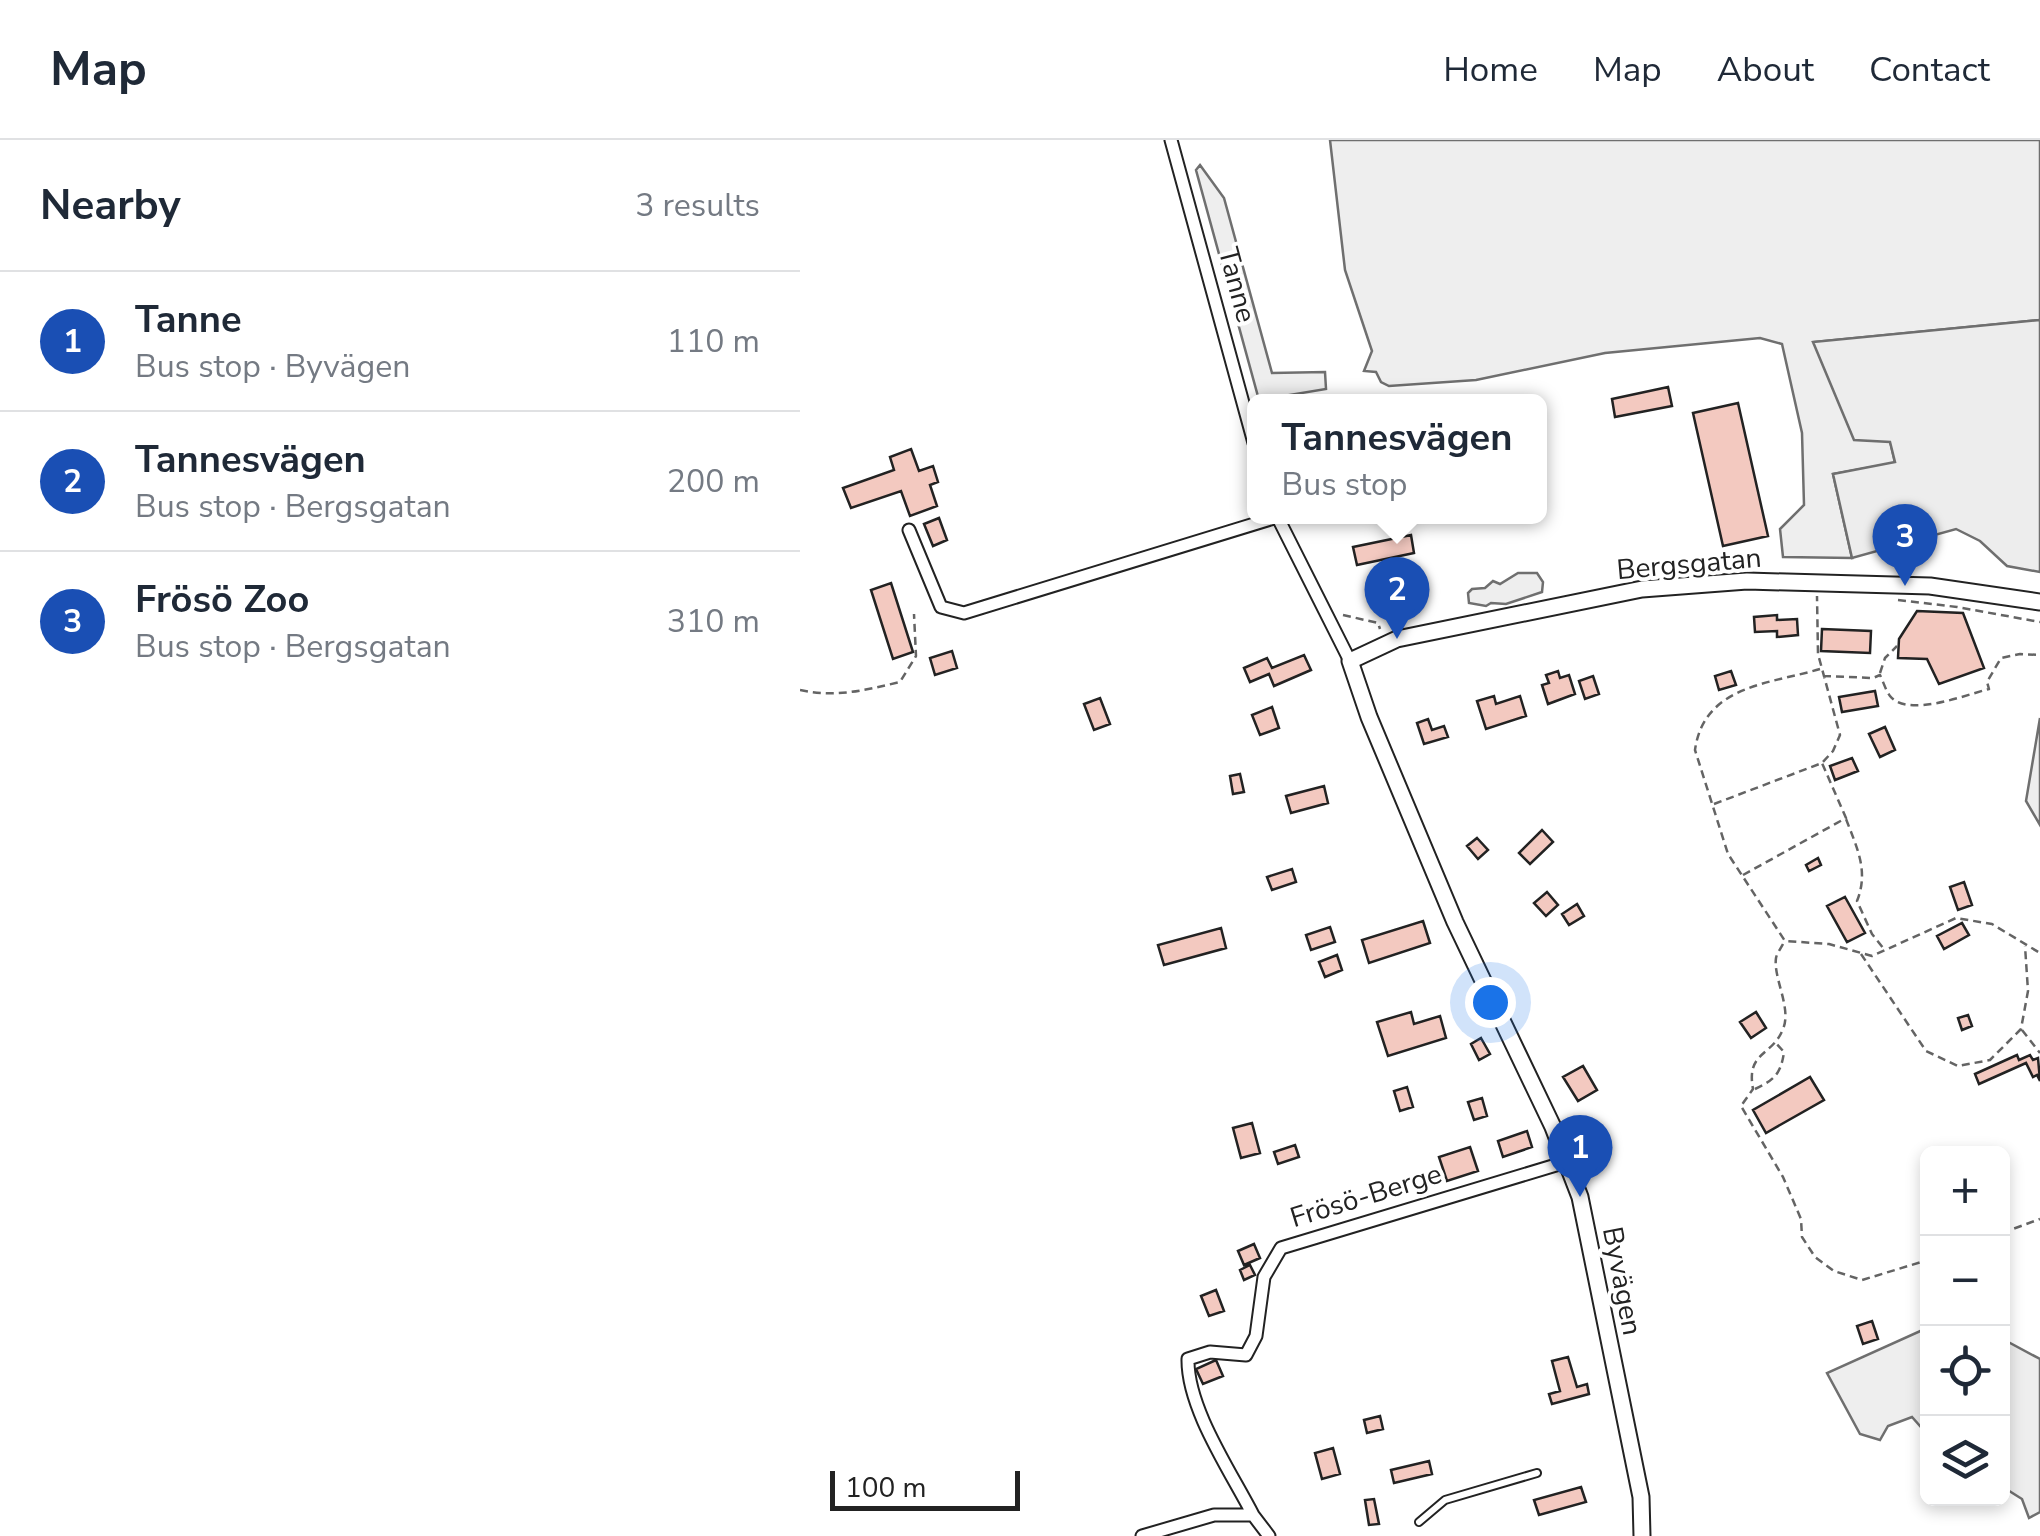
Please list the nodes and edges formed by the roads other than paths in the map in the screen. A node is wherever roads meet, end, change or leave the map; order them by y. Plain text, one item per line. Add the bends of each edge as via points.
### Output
1 (1171, 140) edge
2 (1247, 417) edge
3 (1254, 524) edge
4 (1281, 524) edge
5 (909, 530) dead end
6 (2040, 602) edge
7 (1350, 661) junction
8 (1566, 1162) junction
9 (1537, 1474) dead end
10 (1253, 1515) junction
11 (1419, 1522) dead end
12 (1142, 1536) edge
13 (1269, 1536) edge
14 (1642, 1536) edge

1 - 2 street, Tanne
3 - 5 street via 964,613 941,607
4 - 7 street
6 - 7 street, Bergsgatan via 1930,586 1748,580 1642,589 1397,639
7 - 8 street, Byvägen via 1455,922
8 - 10 street, Frösö-Berge via 1281,1248 1264,1277 1256,1336 1246,1355 1210,1352 1188,1360 1196,1402
8 - 14 street, Byvägen via 1580,1197 1641,1497
9 - 11 lane via 1445,1500
10 - 12 street via 1214,1516
10 - 13 street

